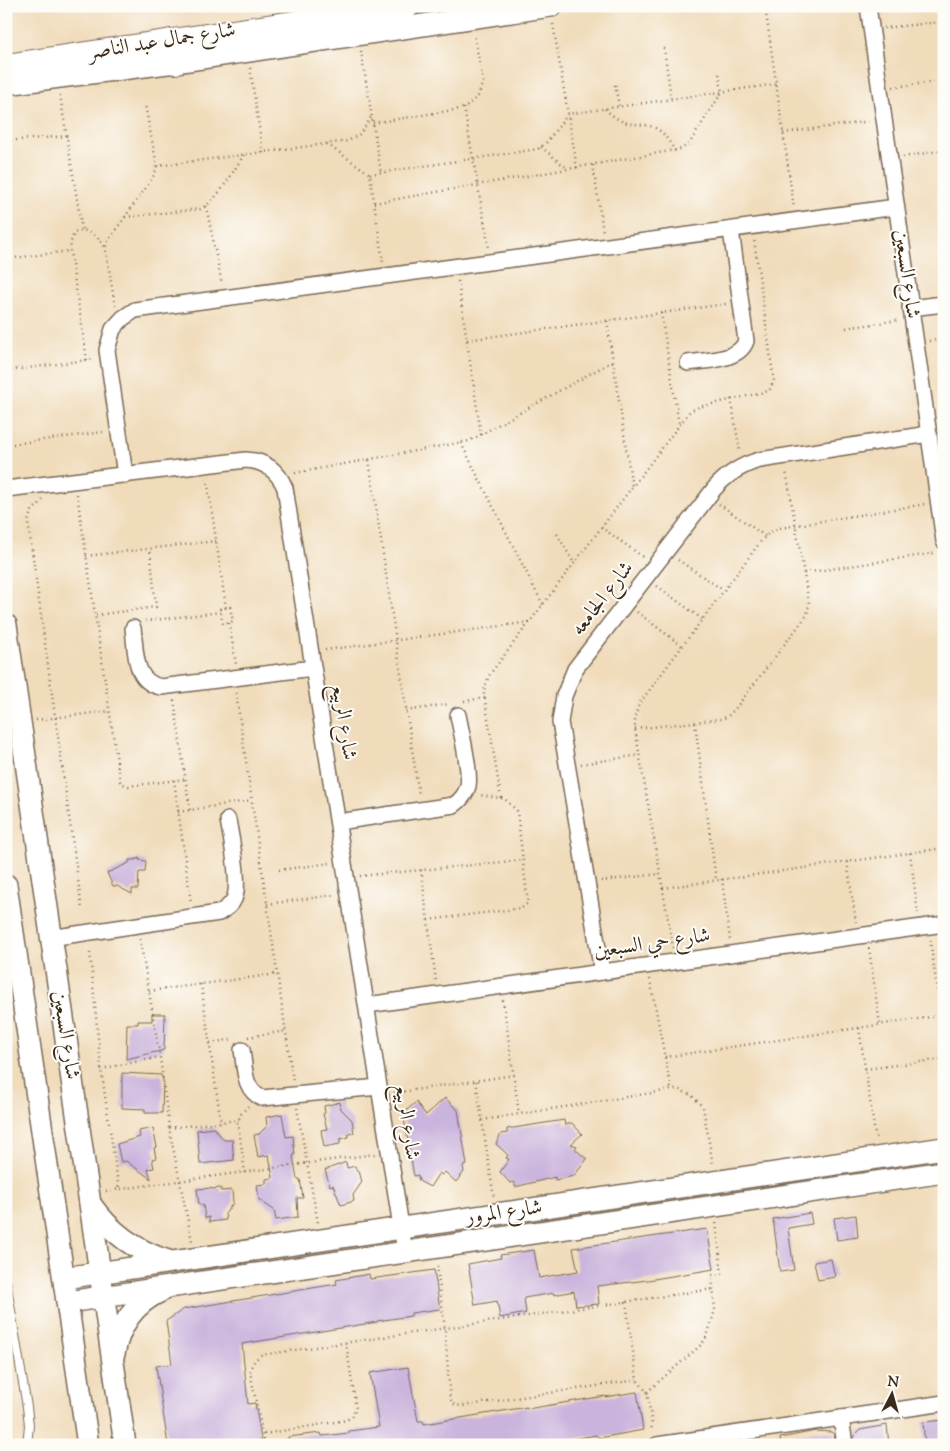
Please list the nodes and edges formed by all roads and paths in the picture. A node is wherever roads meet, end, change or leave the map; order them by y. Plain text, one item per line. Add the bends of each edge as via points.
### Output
1 (407, 6) edge
2 (551, 6) edge
3 (765, 6) edge
4 (868, 6) edge
5 (937, 6) edge
6 (471, 18) junction
7 (940, 22) junction
8 (942, 27) edge
9 (871, 30) junction
10 (359, 35) junction
11 (944, 46) edge
12 (664, 48) dead end
13 (173, 51) junction
14 (247, 52) junction
15 (6, 66) edge
16 (719, 73) dead end
17 (57, 78) junction
18 (944, 81) edge
19 (6, 84) edge
20 (776, 84) junction
21 (615, 85) dead end
22 (879, 89) junction
23 (722, 92) junction
24 (671, 99) junction
25 (145, 105) dead end
26 (619, 106) junction
27 (464, 108) junction
28 (604, 108) junction
29 (568, 114) junction
30 (372, 116) junction
31 (884, 120) junction
32 (373, 123) junction
33 (783, 133) junction
34 (67, 136) junction
35 (6, 141) edge
36 (326, 144) junction
37 (541, 147) junction
38 (944, 150) edge
39 (675, 151) junction
40 (263, 153) junction
41 (244, 155) junction
42 (474, 159) junction
43 (889, 159) junction
44 (593, 165) junction
45 (157, 166) junction
46 (576, 168) junction
47 (568, 169) junction
48 (381, 173) junction
49 (370, 174) junction
50 (478, 185) junction
51 (374, 203) junction
52 (206, 206) junction
53 (896, 208) junction
54 (124, 217) junction
55 (795, 221) junction
56 (752, 227) junction
57 (6, 230) edge
58 (82, 230) junction
59 (731, 230) junction
60 (605, 247) junction
61 (106, 248) junction
62 (70, 251) junction
63 (6, 258) edge
64 (10, 258) junction
65 (492, 262) junction
66 (456, 267) junction
67 (385, 276) junction
68 (224, 298) junction
69 (741, 302) junction
70 (944, 304) edge
71 (661, 313) junction
72 (911, 313) junction
73 (607, 321) junction
74 (118, 323) junction
75 (846, 328) dead end
76 (467, 340) junction
77 (107, 357) junction
78 (87, 360) junction
79 (613, 361) junction
80 (688, 363) dead end
81 (6, 371) edge
82 (731, 399) junction
83 (679, 424) junction
84 (118, 430) junction
85 (928, 434) junction
86 (481, 435) junction
87 (461, 443) junction
88 (13, 444) dead end
89 (784, 457) junction
90 (369, 460) junction
91 (206, 465) junction
92 (743, 466) junction
93 (125, 475) junction
94 (279, 476) junction
95 (68, 482) junction
96 (632, 487) junction
97 (6, 489) edge
98 (708, 497) junction
99 (938, 501) junction
100 (796, 525) junction
101 (601, 528) junction
102 (557, 534) dead end
103 (765, 536) junction
104 (216, 541) junction
105 (944, 541) edge
106 (150, 549) junction
107 (666, 552) junction
108 (944, 552) edge
109 (86, 556) junction
110 (574, 564) junction
111 (650, 572) junction
112 (804, 572) junction
113 (723, 591) junction
114 (626, 604) junction
115 (543, 605) junction
116 (226, 608) junction
117 (220, 612) junction
118 (96, 615) junction
119 (702, 619) junction
120 (530, 622) junction
121 (229, 623) junction
122 (6, 625) edge
123 (138, 625) joint
124 (396, 640) junction
125 (682, 646) junction
126 (311, 652) junction
127 (314, 668) junction
128 (236, 678) junction
129 (172, 686) junction
130 (485, 698) junction
131 (111, 711) junction
132 (406, 711) junction
133 (458, 715) dead end
134 (55, 718) junction
135 (20, 722) junction
136 (694, 722) junction
137 (635, 729) junction
138 (640, 755) junction
139 (568, 766) junction
140 (186, 778) junction
141 (174, 780) junction
142 (466, 794) junction
143 (501, 798) junction
144 (252, 800) junction
145 (190, 810) junction
146 (421, 810) junction
147 (178, 812) junction
148 (228, 820) dead end
149 (338, 822) junction
150 (944, 848) edge
151 (910, 853) junction
152 (523, 860) junction
153 (344, 861) junction
154 (847, 862) junction
155 (279, 870) dead end
156 (421, 870) junction
157 (660, 874) junction
158 (346, 877) junction
159 (716, 880) junction
160 (722, 880) junction
161 (587, 883) junction
162 (6, 885) edge
163 (663, 888) junction
164 (349, 894) junction
165 (267, 904) junction
166 (82, 909) dead end
167 (193, 916) junction
168 (428, 920) junction
169 (944, 924) edge
170 (138, 925) junction
171 (924, 926) junction
172 (862, 935) junction
173 (50, 938) junction
174 (90, 954) dead end
175 (732, 954) junction
176 (676, 962) junction
177 (647, 966) junction
178 (602, 972) junction
179 (278, 974) junction
180 (201, 984) junction
181 (501, 986) junction
182 (149, 991) junction
183 (438, 995) junction
184 (367, 1005) junction
185 (943, 1015) edge
186 (880, 1025) junction
187 (859, 1028) junction
188 (242, 1050) dead end
189 (665, 1057) junction
190 (160, 1058) junction
191 (944, 1059) edge
192 (101, 1069) junction
193 (865, 1069) junction
194 (514, 1075) junction
195 (476, 1081) junction
196 (672, 1089) junction
197 (380, 1091) junction
198 (257, 1096) junction
199 (295, 1096) junction
200 (519, 1114) junction
201 (238, 1120) junction
202 (482, 1120) junction
203 (221, 1123) junction
204 (169, 1128) junction
205 (944, 1148) edge
206 (390, 1152) junction
207 (879, 1157) junction
208 (307, 1164) junction
209 (944, 1172) edge
210 (245, 1173) junction
211 (716, 1181) junction
212 (181, 1182) junction
213 (119, 1190) junction
214 (90, 1199) junction
215 (714, 1206) junction
216 (497, 1214) junction
217 (402, 1228) junction
218 (321, 1240) junction
219 (435, 1247) junction
220 (406, 1252) junction
221 (195, 1258) junction
222 (170, 1262) junction
223 (100, 1272) junction
224 (64, 1278) junction
225 (6, 1280) edge
226 (176, 1286) junction
227 (713, 1289) junction
228 (104, 1297) junction
229 (68, 1302) junction
230 (626, 1302) junction
231 (445, 1329) junction
232 (346, 1343) junction
233 (114, 1364) junction
234 (638, 1380) junction
235 (648, 1392) junction
236 (944, 1403) edge
237 (841, 1418) junction
238 (264, 1434) junction
239 (653, 1441) edge
240 (27, 1445) edge
241 (88, 1445) edge
242 (125, 1445) edge
243 (265, 1445) edge
244 (845, 1445) edge

1 - 13 main road, شارع جمال عبد الناصر
2 - 6 main road
2 - 29 path
3 - 20 path
4 - 9 street, شارع السبعين
5 - 7 path
6 - 10 main road
6 - 27 path via 483,82 478,96
7 - 8 path
7 - 9 path
8 - 11 path
9 - 22 street, شارع السبعين
10 - 14 main road
10 - 30 path
12 - 24 path
13 - 14 main road
13 - 15 main road, شارع جمال عبد الناصر
13 - 17 main road
14 - 40 path
16 - 23 path
17 - 19 main road
17 - 34 path
18 - 22 path
20 - 23 path
20 - 33 path
21 - 26 path
22 - 31 street, شارع السبعين
23 - 24 path
23 - 39 path via 689,144
24 - 26 path
25 - 45 path
26 - 28 path
27 - 32 path
27 - 42 path
28 - 29 path
28 - 39 path via 624,122 656,128
29 - 37 path
29 - 46 path
30 - 32 path
30 - 36 path via 354,139
31 - 33 path
31 - 43 street, شارع السبعين
32 - 48 path
33 - 55 path
34 - 35 path
34 - 58 path
36 - 40 path
36 - 49 path
37 - 42 path
37 - 47 path
38 - 43 path
39 - 44 path
40 - 41 path
41 - 45 path
41 - 52 path
42 - 48 path
42 - 50 path
43 - 53 street, شارع السبعين
44 - 46 path
44 - 60 path
45 - 54 path via 152,179
46 - 47 path
47 - 50 path
48 - 49 path
49 - 51 path
50 - 51 path
50 - 65 path
51 - 67 path
52 - 54 path
52 - 68 path
53 - 55 street
53 - 72 street, شارع السبعين
54 - 61 path
55 - 56 street
56 - 59 street
56 - 82 path via 774,381 769,391
57 - 64 path
58 - 61 path via 98,238
58 - 62 path via 74,233
59 - 60 street
59 - 69 street
60 - 65 street
61 - 74 path
62 - 64 path
62 - 78 path
63 - 64 path
65 - 66 street
66 - 67 street
66 - 76 path
67 - 68 street
68 - 74 street via 135,310
69 - 71 path
69 - 80 street via 746,335 744,347 730,356
70 - 72 street
71 - 73 path
71 - 83 path
72 - 75 path
72 - 85 street, شارع السبعين
73 - 76 path
73 - 79 path
74 - 77 street via 110,336
76 - 86 path
77 - 78 path
77 - 84 street
78 - 81 path
79 - 86 path
79 - 96 path
82 - 83 path via 694,408
82 - 92 path
83 - 96 path
84 - 88 path
84 - 93 street
85 - 89 street, شارع الجامعه
85 - 99 street, شارع السبعين
86 - 87 path
87 - 90 path
87 - 115 path
89 - 92 street, شارع الجامعه
89 - 100 path
90 - 94 path
90 - 124 path
91 - 93 street
91 - 94 street via 254,460
91 - 104 path
92 - 98 street, شارع الجامعه via 720,482
93 - 95 street
94 - 126 street, شارع الربيع via 285,488
95 - 97 street
95 - 109 path
95 - 134 path via 31,512 28,522
96 - 101 path
98 - 103 path
98 - 107 street, شارع الجامعه
99 - 100 path
99 - 105 street, شارع السبعين
100 - 103 path via 775,529
100 - 112 path
101 - 110 path
101 - 111 path
102 - 110 path
103 - 113 path
104 - 106 path
104 - 116 path
106 - 109 path
106 - 118 path via 156,607
107 - 111 street, شارع الجامعه
107 - 113 path
108 - 112 path
109 - 118 path
110 - 115 path
111 - 114 street, شارع الجامعه
111 - 119 path
112 - 136 path via 809,610 804,620 731,714 720,719
113 - 119 path
114 - 125 path
114 - 139 street, شارع الجامعه via 568,682 560,722
115 - 120 path
116 - 117 path
116 - 121 path via 230,608 232,614 233,622
117 - 121 path via 222,623
117 - 123 path
118 - 131 path
119 - 125 path
120 - 124 path
120 - 130 path via 490,674
121 - 128 path
122 - 135 main road, شارع السبعين
123 - 129 street via 140,675 155,686
124 - 126 path
124 - 132 path
125 - 137 path via 639,704
126 - 127 street, شارع الربيع
127 - 128 street
127 - 149 street, شارع الربيع
128 - 129 street
128 - 144 path
129 - 140 path
130 - 132 path
130 - 143 path
131 - 134 path
131 - 141 path via 119,777 123,784
132 - 146 path
133 - 142 street via 469,780
134 - 135 path
134 - 166 path
135 - 173 main road, شارع السبعين
136 - 137 path
136 - 159 path
137 - 138 path
138 - 139 path
138 - 157 path
139 - 161 street, شارع الجامعه
140 - 141 path
140 - 145 path
141 - 147 path
142 - 143 path
142 - 146 street via 454,804
143 - 152 path via 517,811
144 - 145 path
144 - 165 path
145 - 147 path
146 - 149 street
147 - 167 path
148 - 167 street via 236,880 234,900 219,913
149 - 153 street, شارع الربيع
150 - 151 path
151 - 154 path
151 - 171 path
152 - 156 path
152 - 168 path via 528,900 524,907
153 - 155 path
153 - 158 street, شارع الربيع
154 - 160 path
154 - 172 path
156 - 158 path
156 - 168 path
157 - 161 path
157 - 163 path
158 - 164 street, شارع الربيع
159 - 160 path
159 - 163 path
160 - 175 path
161 - 178 street, شارع الجامعه
162 - 224 main road, شارع السبعين
163 - 176 path
164 - 165 path
164 - 184 street, شارع الربيع
165 - 179 path
167 - 170 street
168 - 183 path
169 - 171 street, شارع حي السبعين
170 - 173 street
170 - 182 path
171 - 172 street, شارع حي السبعين
171 - 185 path
172 - 175 street, شارع حي السبعين
172 - 186 path
173 - 214 main road, شارع السبعين
174 - 192 path
175 - 176 street, شارع حي السبعين
176 - 177 street, شارع حي السبعين
177 - 178 street, شارع حي السبعين
177 - 189 path
178 - 181 street, شارع حي السبعين
179 - 180 path
179 - 199 path
180 - 182 path
180 - 203 path
181 - 183 street, شارع حي السبعين
181 - 194 path
182 - 190 path
183 - 184 street, شارع حي السبعين
184 - 197 street, شارع الربيع
185 - 186 path
186 - 187 path
187 - 189 path
187 - 193 path
188 - 198 street via 247,1083
189 - 196 path
190 - 192 path
190 - 204 path
191 - 193 path
192 - 213 path
193 - 207 path
194 - 195 path
194 - 200 path
195 - 197 path
195 - 202 path
196 - 200 path
196 - 211 path via 684,1091 703,1107
197 - 199 street
197 - 206 street, شارع الربيع
198 - 199 street via 268,1099
198 - 201 path
199 - 208 path
200 - 202 path
201 - 203 path
201 - 210 path
202 - 216 path
203 - 204 path
204 - 212 path
205 - 207 main road, شارع المرور
206 - 208 path
206 - 217 street, شارع الربيع
207 - 211 main road, شارع المرور
208 - 210 path
208 - 218 path
209 - 215 main road, شارع المرور
210 - 212 path
211 - 216 main road, شارع المرور
212 - 213 path
212 - 221 path
213 - 214 path
214 - 222 main road via 106,1224 125,1241
214 - 223 main road, شارع السبعين
215 - 219 main road, شارع المرور
215 - 227 path via 722,1274 712,1275
216 - 217 main road, شارع المرور
217 - 218 main road, شارع المرور
217 - 220 street, شارع الربيع
218 - 221 main road, شارع المرور
219 - 220 main road, شارع المرور
219 - 231 path
220 - 226 main road, شارع المرور
221 - 222 main road, شارع المرور
222 - 223 main road, شارع المرور
223 - 224 main road, شارع المرور
223 - 228 main road, شارع السبعين
224 - 229 main road, شارع السبعين
225 - 240 lane via 27,1407
226 - 228 main road, شارع المرور
226 - 233 main road via 143,1301 127,1319 117,1340
227 - 230 path
227 - 235 path via 714,1318 702,1344
228 - 229 main road, شارع المرور
228 - 233 main road, شارع السبعين
229 - 241 main road, شارع السبعين
230 - 231 path
230 - 234 path
231 - 232 path
231 - 234 path via 450,1398 459,1406
232 - 238 path via 356,1409 351,1418
232 - 238 path via 262,1355 254,1362 250,1372
233 - 242 main road, شارع السبعين
234 - 235 path
235 - 239 path
236 - 237 street
237 - 239 street
237 - 244 street
238 - 243 path

